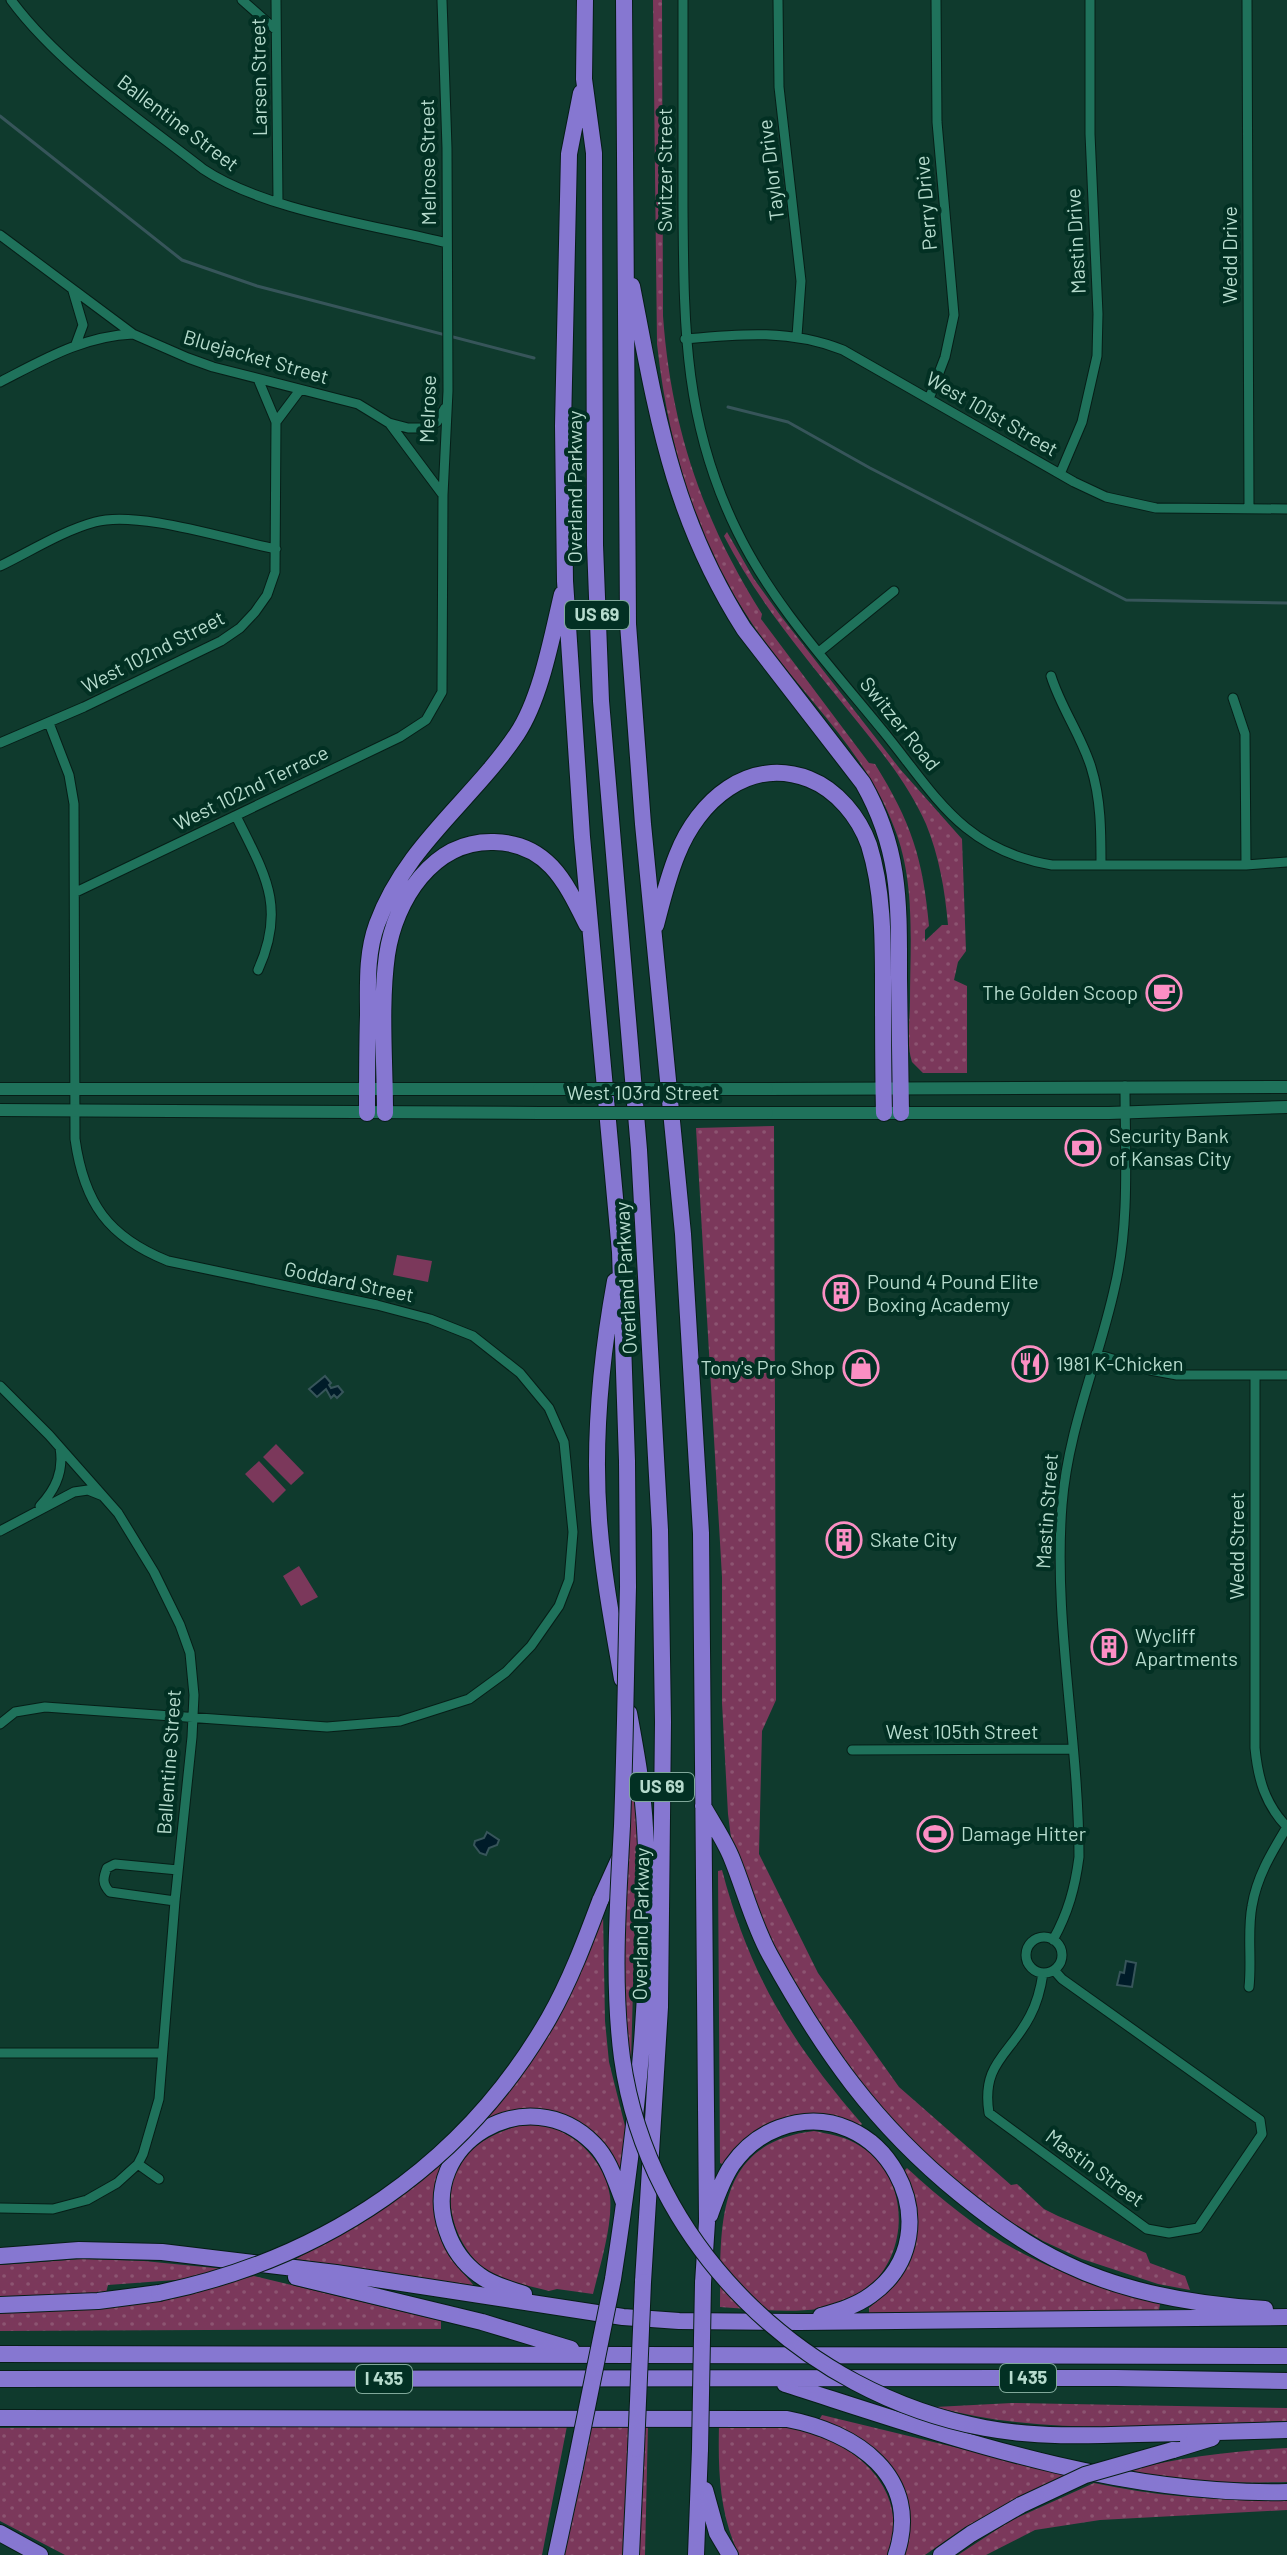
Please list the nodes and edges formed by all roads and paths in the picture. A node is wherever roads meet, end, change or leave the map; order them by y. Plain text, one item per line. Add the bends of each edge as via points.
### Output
1 (11, 0) edge
2 (242, 0) edge
3 (276, 0) edge
4 (442, 0) edge
5 (585, 0) edge
6 (624, 0) edge
7 (683, 0) edge
8 (778, 0) edge
9 (936, 0) edge
10 (1090, 0) edge
11 (1247, 0) edge
12 (276, 30) junction
13 (584, 79) junction
14 (278, 201) junction
15 (2, 239) edge
16 (447, 243) junction
17 (625, 248) junction
18 (73, 291) junction
19 (447, 324) joint
20 (133, 334) junction
21 (797, 336) junction
22 (685, 339) junction
23 (76, 344) junction
24 (258, 379) junction
25 (0, 382) edge
26 (300, 390) junction
27 (929, 399) junction
28 (447, 405) junction
29 (276, 422) junction
30 (389, 423) junction
31 (1060, 474) junction
32 (443, 495) junction
33 (1249, 509) junction
34 (1287, 509) edge
35 (276, 549) junction
36 (0, 566) edge
37 (565, 581) junction
38 (894, 591) dead end
39 (819, 652) junction
40 (1051, 676) dead end
41 (1233, 698) dead end
42 (49, 723) junction
43 (0, 743) edge
44 (236, 816) junction
45 (1287, 862) edge
46 (1101, 865) junction
47 (1246, 865) junction
48 (76, 892) junction
49 (653, 934) junction
50 (591, 935) junction
51 (258, 970) dead end
52 (1125, 1086) junction
53 (1287, 1087) edge
54 (0, 1089) edge
55 (367, 1089) junction
56 (385, 1089) junction
57 (892, 1089) junction
58 (76, 1090) junction
59 (1287, 1107) edge
60 (0, 1110) edge
61 (75, 1112) junction
62 (367, 1113) junction
63 (385, 1113) junction
64 (884, 1113) junction
65 (901, 1113) junction
66 (1125, 1113) junction
67 (620, 1252) junction
68 (1096, 1354) junction
69 (1287, 1375) edge
70 (1255, 1376) junction
71 (0, 1386) edge
72 (60, 1448) junction
73 (106, 1498) junction
74 (35, 1511) junction
75 (0, 1531) edge
76 (193, 1717) junction
77 (0, 1724) edge
78 (1072, 1749) junction
79 (852, 1750) dead end
80 (702, 1805) junction
81 (1287, 1827) edge
82 (620, 1858) junction
83 (178, 1870) junction
84 (175, 1901) junction
85 (1053, 1940) junction
86 (1054, 1970) junction
87 (1043, 1973) junction
88 (1249, 1987) dead end
89 (0, 2053) edge
90 (162, 2053) junction
91 (138, 2164) junction
92 (159, 2179) dead end
93 (624, 2205) junction
94 (0, 2208) edge
95 (707, 2222) junction
96 (0, 2256) edge
97 (244, 2262) junction
98 (0, 2305) edge
99 (564, 2307) junction
100 (1287, 2310) edge
101 (1287, 2317) edge
102 (800, 2322) junction
103 (0, 2354) edge
104 (588, 2354) junction
105 (1287, 2356) edge
106 (0, 2379) edge
107 (768, 2379) junction
108 (1287, 2381) edge
109 (0, 2418) edge
110 (1287, 2430) edge
111 (1233, 2431) junction
112 (700, 2475) junction
113 (1287, 2492) edge
114 (0, 2533) edge
115 (40, 2555) edge
116 (557, 2555) edge
117 (629, 2555) edge
118 (696, 2555) edge
119 (730, 2555) edge
120 (896, 2555) edge
121 (941, 2555) edge

1 - 14 street, Ballentine Street via 64,59 203,169 239,189
2 - 12 street
3 - 12 street, Larsen Street
4 - 16 street, Melrose Street
5 - 13 highway, Overland Parkway / US 69
6 - 17 highway, US 69
7 - 22 street, Switzer Street
8 - 21 street, Taylor Drive via 779,87 801,281
9 - 27 street, Perry Drive via 937,122 954,315
10 - 31 street, Mastin Drive via 1097,356 1082,422
11 - 33 street, Wedd Drive
12 - 14 street, Larsen Street
13 - 37 highway via 569,154
13 - 117 highway, Overland Parkway / US 69, bridge via 594,153 595,545 601,686 639,1150 660,1530 660,2007
14 - 16 street, Ballentine Street
15 - 18 street, Bluejacket Street
16 - 19 street, Melrose Street
17 - 49 highway, US 69 via 628,624
17 - 57 highway via 659,426 692,531 744,629 863,783 889,843 899,894
18 - 20 street, Bluejacket Street
18 - 23 street via 83,325
19 - 28 street, Melrose
20 - 23 street
20 - 24 street, Bluejacket Street via 200,363
21 - 22 street, West 101st Street
21 - 27 street, West 101st Street via 843,350
22 - 39 street, Switzer Road via 699,427 721,496 766,581
23 - 25 street
24 - 26 street, Bluejacket Street
24 - 29 street
26 - 29 street
26 - 30 street, Bluejacket Street via 358,404
27 - 31 street, West 101st Street
28 - 30 street, Bluejacket Street via 437,422 425,428
28 - 32 street, Melrose
29 - 35 street
30 - 32 street, Bluejacket Street
31 - 33 street, West 101st Street via 1133,505
32 - 44 street, West 102nd Terrace via 443,674 435,708 400,737
33 - 34 street, West 101st Street
35 - 36 street via 123,518 93,522
35 - 42 street, West 102nd Street via 267,595 240,628
37 - 50 highway
37 - 55 highway via 543,670 520,731 419,848 377,925 368,962
38 - 39 street
39 - 46 street, Switzer Road via 973,835 1026,861
40 - 46 street via 1098,794
41 - 47 street via 1245,734
42 - 43 street, West 102nd Street
42 - 48 street, Goddard Street via 74,804
44 - 48 street, West 102nd Terrace
44 - 51 street via 266,879 272,908 272,935
45 - 47 street, Switzer Road
46 - 47 street, Switzer Road
48 - 58 street, Goddard Street
49 - 57 highway via 676,856 717,795 739,780 767,773 791,773 826,787 858,823 875,869 883,919
49 - 80 highway, US 69 via 683,1234 701,1533
50 - 56 highway via 566,882 535,853 508,843 484,842 444,855 409,893 390,939
50 - 67 highway
52 - 53 main road, West 103rd Street
52 - 57 main road, West 103rd Street
52 - 66 street, Mastin Street
54 - 58 main road, West 103rd Street
55 - 56 main road, West 103rd Street
55 - 58 main road, West 103rd Street
55 - 62 highway
56 - 57 main road, West 103rd Street, bridge
56 - 63 highway
57 - 64 highway
57 - 65 highway
58 - 61 street, Goddard Street
59 - 66 main road, West 103rd Street
60 - 61 main road, West 103rd Street
61 - 62 main road, West 103rd Street
61 - 76 street, Goddard Street via 75,1139 95,1207 144,1252 183,1265 405,1311 454,1327 520,1373 549,1408 564,1442 573,1532 569,1580 559,1606 506,1672 469,1699 400,1721 327,1727
62 - 63 main road, West 103rd Street
63 - 64 main road, West 103rd Street, bridge
64 - 65 main road, West 103rd Street
65 - 66 main road, West 103rd Street
66 - 68 street, Mastin Street via 1121,1254
67 - 82 highway, bridge via 628,1587
67 - 93 highway via 605,1336 598,1516 646,1830 645,1980
68 - 70 street via 1177,1375
68 - 78 street, Mastin Street via 1076,1420 1062,1501 1060,1577
69 - 70 street
70 - 81 street, Wedd Street via 1255,1748 1266,1800
71 - 72 street, Ballentine Street
72 - 73 street, Ballentine Street
72 - 74 street via 59,1478
73 - 74 street via 88,1490 74,1492
73 - 76 street, Ballentine Street via 154,1572 180,1625 193,1674
74 - 75 street
76 - 77 street via 45,1707 15,1712
76 - 83 street, Ballentine Street
78 - 79 street, West 105th Street
78 - 85 street, Mastin Street via 1079,1857 1068,1913
80 - 95 highway, US 69
80 - 100 highway via 731,1857 755,1925 814,2032 861,2098 923,2164 994,2222 1066,2265 1194,2302
81 - 88 street, Wedd Street via 1256,1886
82 - 98 highway, bridge via 549,2018 507,2080 449,2145 377,2204 315,2240 237,2273 159,2293
82 - 111 highway, bridge via 617,1999 623,2062 636,2118 671,2202 713,2265 776,2331 871,2392 947,2419 1053,2436
83 - 84 street, Ballentine Street
83 - 84 street via 115,1864 103,1877 110,1892
84 - 90 street, Ballentine Street
85 - 86 street via 1061,1955
85 - 87 street via 1036,1939 1026,1952 1032,1969
86 - 87 street
86 - 87 street, Mastin Street via 1260,2120 1262,2134 1198,2228 1169,2233 1147,2229 989,2113 986,2091 994,2066 1030,2016
89 - 90 street
90 - 91 street, Ballentine Street via 159,2099
91 - 92 street
91 - 94 street via 105,2191 66,2207
93 - 99 highway via 596,2145 554,2119 525,2116 496,2123 474,2135 457,2155 443,2198 446,2227 457,2253 494,2284
93 - 116 highway, bridge
95 - 102 highway via 732,2165 758,2139 784,2126 812,2122 854,2131 890,2161 904,2188 909,2215 897,2265 870,2296
95 - 112 highway, US 69, bridge
96 - 97 highway via 117,2249
97 - 99 highway
97 - 104 highway
99 - 102 highway via 679,2321
101 - 102 highway
103 - 104 highway, I 435
104 - 105 highway, I 435
106 - 107 highway, I 435
107 - 108 highway, I 435
107 - 113 highway via 940,2433 1111,2477 1216,2491
109 - 120 highway via 787,2419 842,2436 883,2469 901,2507
110 - 111 highway
111 - 121 highway, bridge via 1095,2472 1021,2505
112 - 118 highway, US 69
112 - 119 highway via 717,2533
114 - 115 highway

